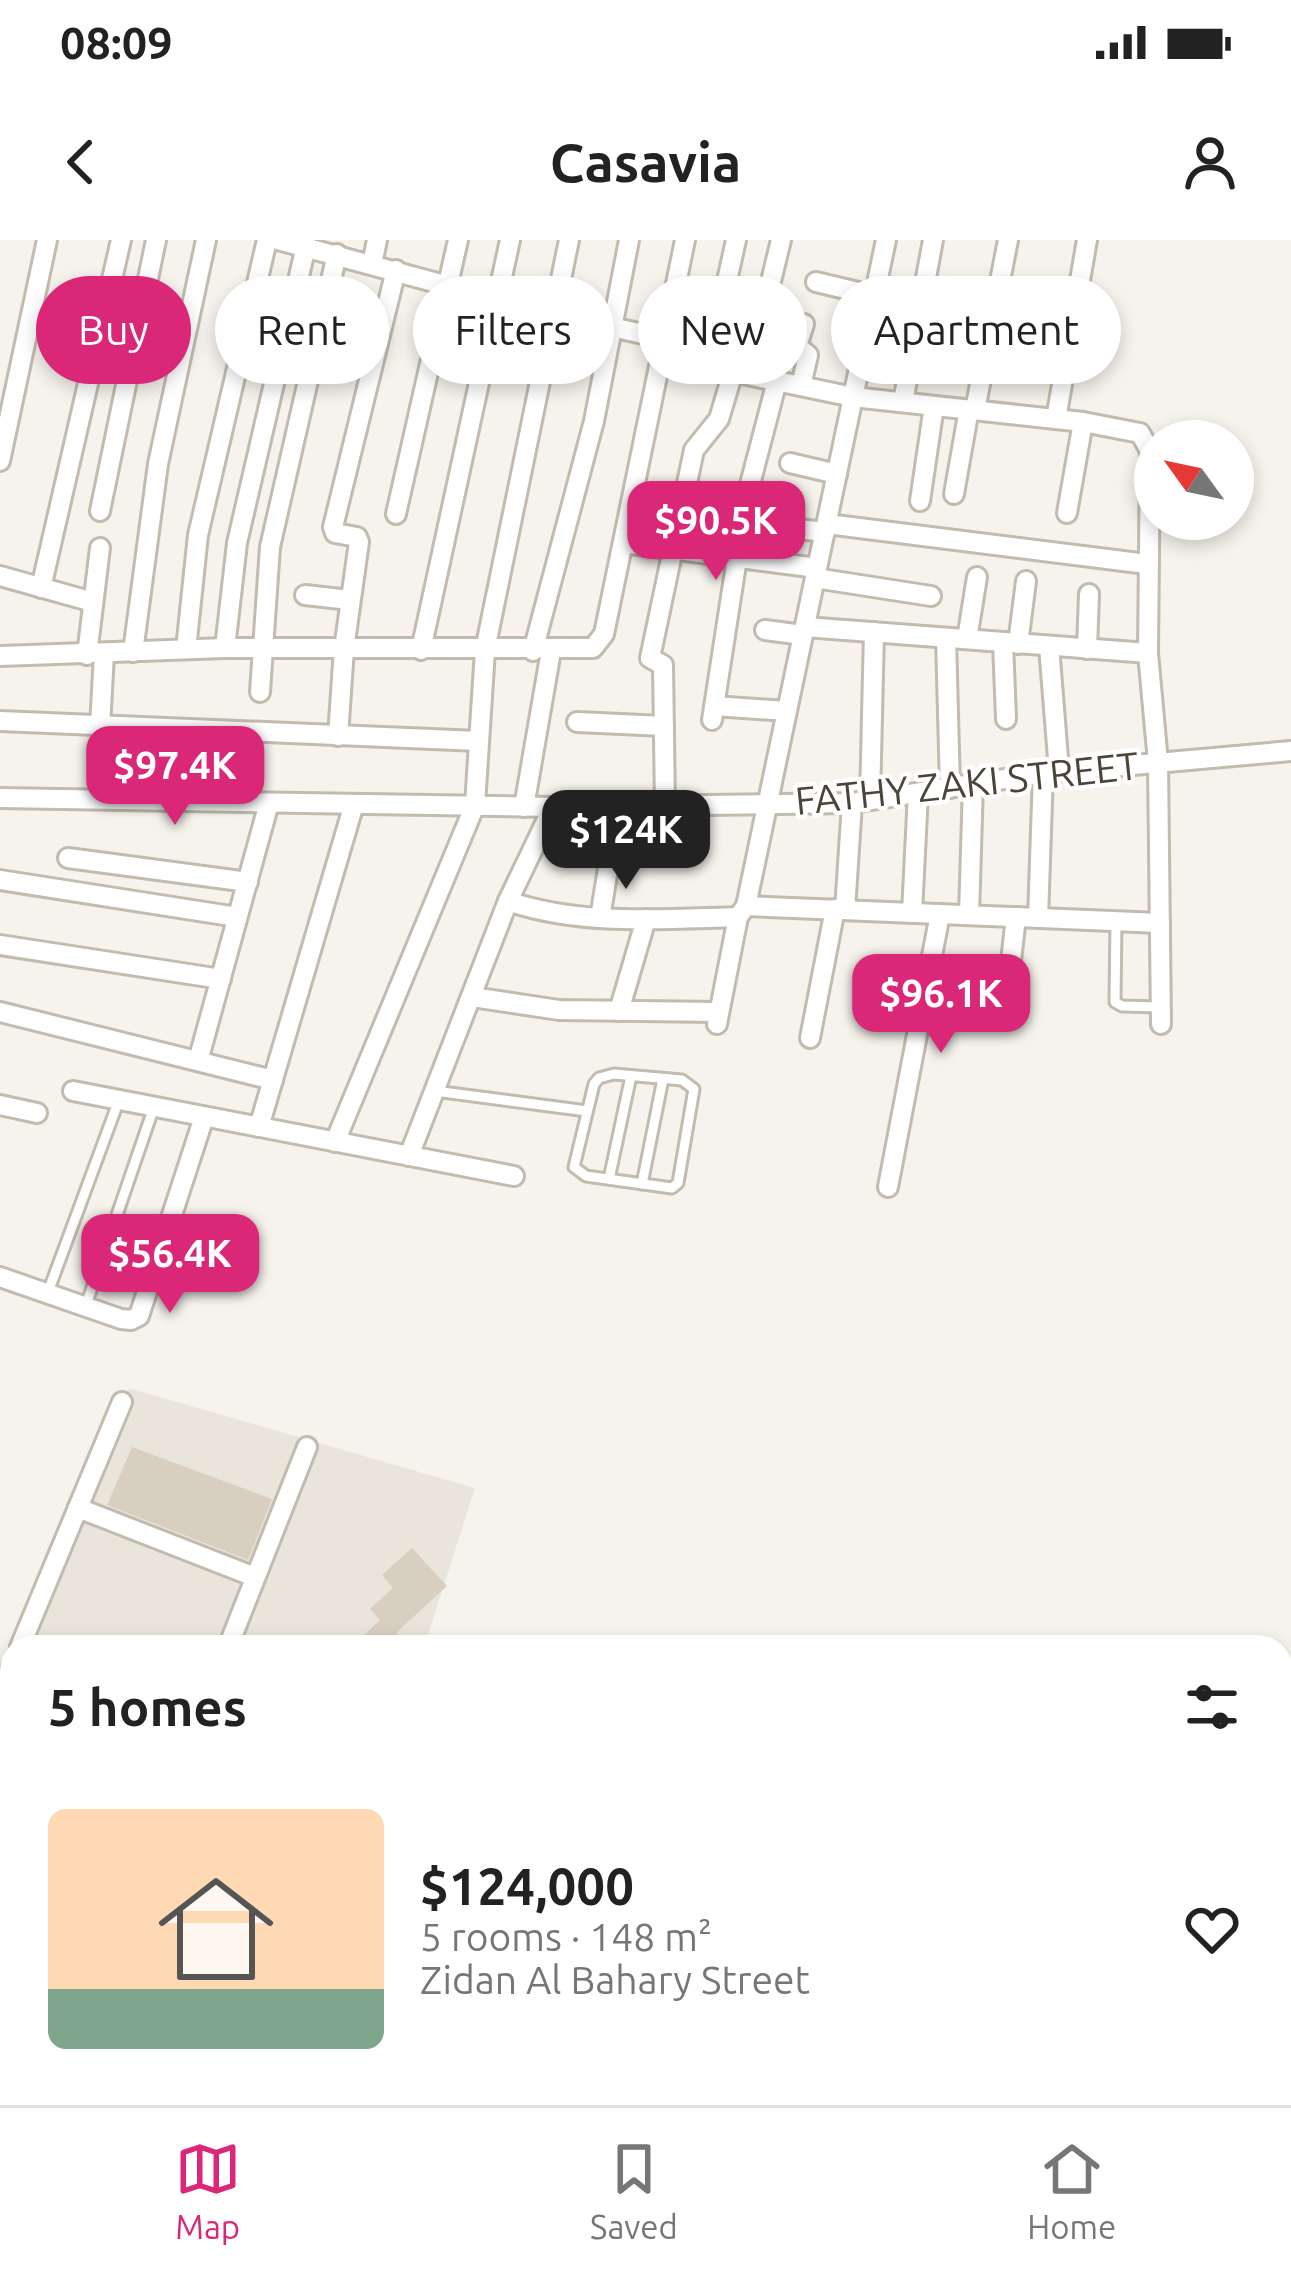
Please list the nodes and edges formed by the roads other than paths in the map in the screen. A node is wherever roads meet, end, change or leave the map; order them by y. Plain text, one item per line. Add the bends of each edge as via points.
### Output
1 (47, 240) edge
2 (121, 240) edge
3 (156, 240) edge
4 (206, 240) edge
5 (267, 240) edge
6 (278, 240) edge
7 (377, 240) edge
8 (458, 240) edge
9 (510, 240) edge
10 (569, 240) edge
11 (629, 240) edge
12 (685, 240) edge
13 (736, 240) edge
14 (781, 240) edge
15 (886, 240) edge
16 (933, 240) edge
17 (1008, 240) edge
18 (1087, 240) edge
19 (302, 243) edge
20 (337, 254) junction
21 (372, 264) junction
22 (396, 270) junction
23 (418, 276) edge
24 (450, 276) edge
25 (501, 276) edge
26 (561, 276) edge
27 (678, 276) edge
28 (728, 276) edge
29 (772, 276) edge
30 (878, 276) edge
31 (816, 283) dead end
32 (831, 286) edge
33 (614, 307) edge
34 (425, 384) edge
35 (478, 384) edge
36 (538, 384) edge
37 (600, 384) edge
38 (656, 384) edge
39 (729, 384) edge
40 (776, 384) edge
41 (791, 384) edge
42 (856, 384) edge
43 (801, 386) joint
44 (853, 397) junction
45 (903, 402) junction
46 (934, 406) junction
47 (972, 410) junction
48 (1056, 419) junction
49 (1083, 422) junction
50 (0, 461) edge
51 (790, 464) dead end
52 (837, 473) junction
53 (954, 494) dead end
54 (920, 501) dead end
55 (100, 511) dead end
56 (1067, 513) dead end
57 (396, 514) dead end
58 (780, 526) dead end
59 (826, 528) junction
60 (623, 543) junction
61 (100, 548) dead end
62 (673, 550) junction
63 (734, 558) junction
64 (1148, 564) junction
65 (816, 573) junction
66 (0, 576) edge
67 (977, 577) dead end
68 (1026, 581) dead end
69 (41, 588) junction
70 (1089, 594) dead end
71 (305, 595) dead end
72 (931, 596) dead end
73 (350, 600) junction
74 (94, 602) junction
75 (765, 630) dead end
76 (804, 631) junction
77 (874, 632) junction
78 (946, 638) junction
79 (967, 639) junction
80 (1011, 643) junction
81 (1048, 646) junction
82 (225, 648) junction
83 (186, 649) junction
84 (263, 649) junction
85 (1087, 649) junction
86 (344, 650) junction
87 (421, 650) junction
88 (484, 650) junction
89 (542, 651) junction
90 (133, 652) junction
91 (1148, 653) junction
92 (96, 654) junction
93 (0, 656) edge
94 (260, 692) dead end
95 (787, 711) junction
96 (1006, 719) dead end
97 (0, 721) edge
98 (577, 722) dead end
99 (664, 726) junction
100 (100, 727) junction
101 (338, 736) junction
102 (478, 741) junction
103 (1291, 751) edge
104 (1158, 762) junction
105 (1051, 772) junction
106 (973, 784) junction
107 (950, 788) junction
108 (918, 793) junction
109 (0, 798) edge
110 (861, 802) junction
111 (269, 803) junction
112 (354, 804) junction
113 (475, 805) junction
114 (765, 805) junction
115 (524, 806) junction
116 (665, 806) junction
117 (554, 807) junction
118 (618, 807) junction
119 (68, 858) dead end
120 (0, 880) edge
121 (248, 882) junction
122 (508, 901) junction
123 (840, 909) junction
124 (742, 911) junction
125 (912, 913) junction
126 (940, 914) junction
127 (969, 915) junction
128 (238, 917) junction
129 (1016, 917) junction
130 (600, 918) junction
131 (1038, 918) junction
132 (646, 920) junction
133 (1116, 921) junction
134 (1160, 923) junction
135 (0, 945) edge
136 (220, 979) junction
137 (472, 997) junction
138 (620, 1011) junction
139 (0, 1012) edge
140 (1006, 1014) dead end
141 (1161, 1016) joint
142 (810, 1038) dead end
143 (198, 1061) junction
144 (631, 1076) junction
145 (663, 1078) junction
146 (273, 1080) junction
147 (73, 1091) dead end
148 (435, 1091) junction
149 (119, 1100) junction
150 (0, 1105) edge
151 (154, 1107) junction
152 (586, 1111) junction
153 (37, 1113) dead end
154 (204, 1117) junction
155 (259, 1127) junction
156 (334, 1142) junction
157 (410, 1156) junction
158 (514, 1176) dead end
159 (609, 1179) junction
160 (643, 1184) junction
161 (888, 1187) dead end
162 (0, 1277) edge
163 (47, 1294) junction
164 (85, 1309) junction
165 (122, 1402) dead end
166 (307, 1447) dead end
167 (78, 1508) junction
168 (255, 1577) junction
169 (25, 1635) edge
170 (233, 1635) edge

1 - 50 street
2 - 69 street
3 - 55 street
4 - 90 street via 158,464
5 - 83 street via 198,535
6 - 19 street
7 - 21 street
8 - 24 street
9 - 25 street
10 - 26 street
11 - 33 street
12 - 27 street
13 - 28 street
14 - 29 street
15 - 30 street
16 - 45 street
17 - 47 street
18 - 48 street
19 - 20 street
19 - 82 street via 237,543
20 - 21 street
20 - 84 street via 270,547
21 - 22 street
22 - 23 street
22 - 73 street via 333,526 358,539
31 - 32 street
34 - 57 street
35 - 87 street
36 - 88 street
37 - 89 street
38 - 60 street
39 - 62 street via 718,419 694,450
40 - 63 street
41 - 43 street
42 - 44 street
43 - 44 street
44 - 45 street
44 - 52 street
45 - 46 street
46 - 47 street
46 - 54 street
47 - 48 street
47 - 53 street
48 - 49 street
49 - 56 street
49 - 64 street via 1130,429 1147,441
51 - 52 street
52 - 59 street
58 - 59 street
59 - 64 street
59 - 65 street
60 - 62 street
60 - 89 street via 600,643
61 - 74 street
62 - 63 street
62 - 99 street via 650,658 663,663
63 - 65 street
63 - 95 street via 713,713
64 - 91 street
65 - 72 street
65 - 76 street
66 - 69 street
67 - 79 street
68 - 80 street
69 - 74 street
70 - 85 street
71 - 73 street
73 - 86 street
74 - 92 street
75 - 76 street
76 - 77 street
76 - 95 street
77 - 78 street
77 - 110 street
78 - 79 street
78 - 107 street
79 - 80 street
80 - 81 street
80 - 96 street
81 - 85 street
81 - 105 street
82 - 83 street
82 - 84 street
83 - 90 street
84 - 86 street
84 - 94 street
85 - 91 street
86 - 87 street
86 - 101 street
87 - 88 street
88 - 89 street
88 - 102 street
89 - 115 street
90 - 92 street
91 - 104 street
92 - 93 street
92 - 100 street
95 - 114 street
97 - 100 street
98 - 99 street
99 - 116 street
100 - 101 street
101 - 102 street
102 - 113 street
103 - 104 street, FATHY ZAKI STREET
104 - 105 street, FATHY ZAKI STREET
104 - 134 street
105 - 106 street, FATHY ZAKI STREET
105 - 131 street
106 - 107 street, FATHY ZAKI STREET
106 - 127 street
107 - 108 street, FATHY ZAKI STREET
108 - 110 street, FATHY ZAKI STREET
108 - 125 street
109 - 111 street, FATHY ZAKI STREET
110 - 114 street, FATHY ZAKI STREET
110 - 123 street
111 - 112 street, FATHY ZAKI STREET
111 - 121 street
112 - 113 street, FATHY ZAKI STREET
112 - 146 street
113 - 115 street, FATHY ZAKI STREET
113 - 156 street
114 - 116 street, FATHY ZAKI STREET
114 - 124 street
115 - 117 street, FATHY ZAKI STREET
116 - 118 street, FATHY ZAKI STREET
117 - 118 street, FATHY ZAKI STREET
117 - 122 street
118 - 130 street
119 - 121 street
120 - 128 street
121 - 128 street
122 - 130 street
122 - 137 street
123 - 124 street
123 - 125 street
123 - 142 street
124 - 132 street
124 - 138 street via 718,1018
125 - 126 street
126 - 127 street
126 - 161 street
127 - 129 street
128 - 136 street
129 - 131 street
129 - 140 street
130 - 132 street
131 - 133 street
132 - 138 street
133 - 134 street
133 - 141 lane via 1115,1002
134 - 141 street
135 - 136 street
136 - 143 street
137 - 138 street
137 - 148 street
139 - 143 street
143 - 146 street
144 - 145 lane
144 - 152 lane via 599,1078
144 - 159 lane
145 - 160 lane
145 - 160 lane via 694,1089 680,1176 672,1188
146 - 155 street
147 - 149 street
148 - 152 lane
148 - 157 street
149 - 151 street
149 - 163 lane
150 - 153 street
151 - 154 street
151 - 164 lane
152 - 159 lane via 574,1166
154 - 155 street
154 - 164 street via 140,1316
155 - 156 street
156 - 157 street
157 - 158 street
159 - 160 lane
162 - 163 street
163 - 164 street
165 - 167 street
166 - 168 street
167 - 168 street
167 - 169 street
168 - 170 street

